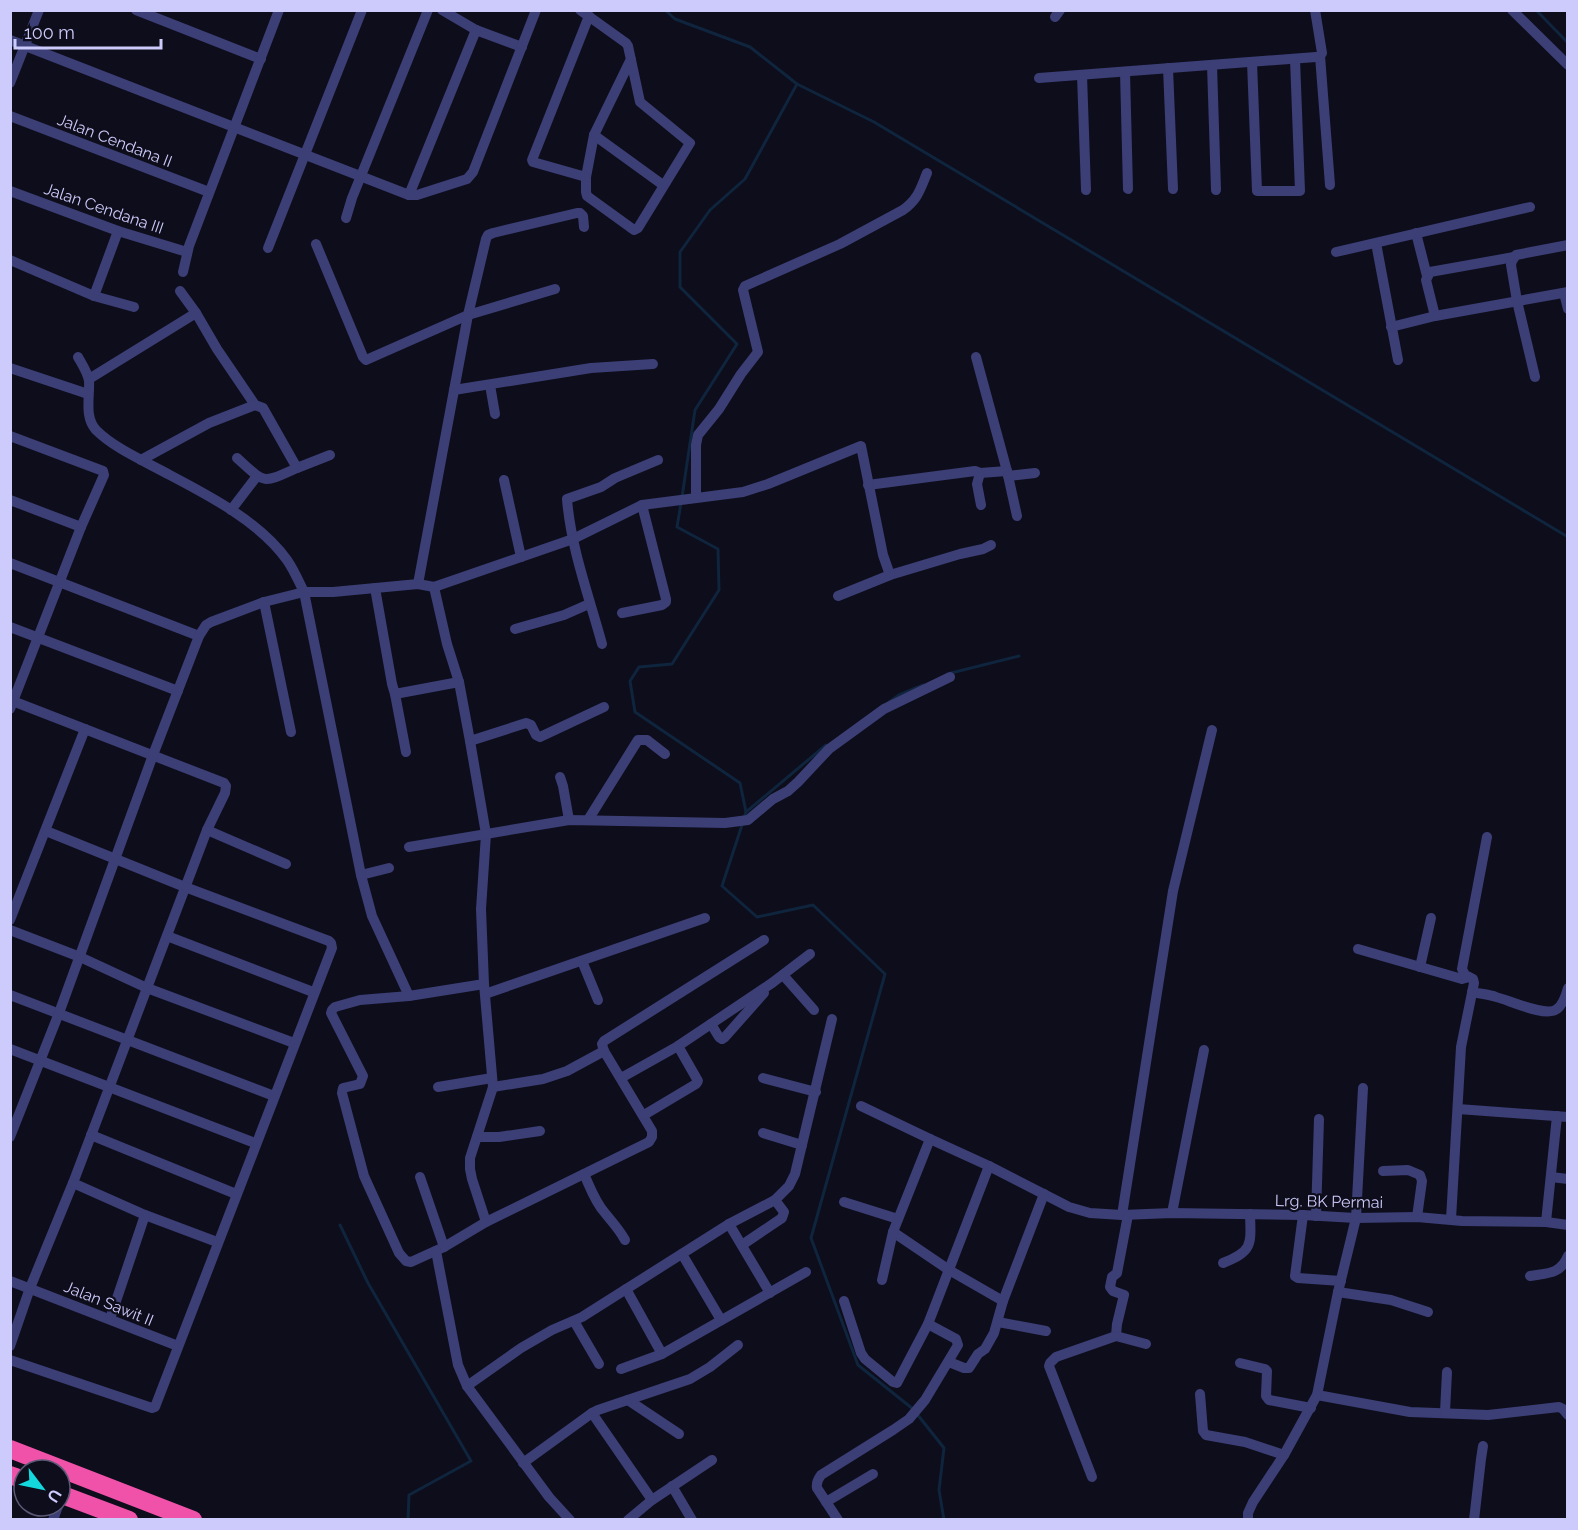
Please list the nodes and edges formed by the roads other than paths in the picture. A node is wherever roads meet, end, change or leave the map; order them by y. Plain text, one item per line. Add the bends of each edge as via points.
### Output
1 (39, 10) edge
2 (136, 10) edge
3 (279, 10) edge
4 (362, 10) edge
5 (428, 10) edge
6 (442, 10) edge
7 (536, 10) edge
8 (1315, 10) edge
9 (1512, 10) edge
10 (584, 13) edge
11 (476, 30) junction
12 (10, 40) edge
13 (25, 46) junction
14 (522, 47) junction
15 (1320, 56) junction
16 (261, 59) junction
17 (631, 59) junction
18 (1295, 59) junction
19 (1252, 62) junction
20 (1212, 65) junction
21 (1568, 66) edge
22 (1168, 69) junction
23 (1125, 72) junction
24 (1082, 75) junction
25 (1040, 78) dead end
26 (10, 83) edge
27 (10, 116) edge
28 (234, 127) junction
29 (594, 135) junction
30 (304, 154) junction
31 (927, 173) dead end
32 (362, 176) junction
33 (586, 177) junction
34 (663, 185) junction
35 (1330, 185) dead end
36 (1128, 189) dead end
37 (1173, 189) dead end
38 (1086, 190) dead end
39 (1216, 190) dead end
40 (10, 191) edge
41 (209, 192) junction
42 (409, 195) junction
43 (1530, 207) dead end
44 (346, 218) dead end
45 (584, 227) dead end
46 (118, 231) junction
47 (1416, 233) junction
48 (1376, 243) junction
49 (316, 244) dead end
50 (1568, 245) edge
51 (268, 248) dead end
52 (187, 252) junction
53 (1336, 252) dead end
54 (1514, 257) junction
55 (10, 260) edge
56 (183, 272) dead end
57 (1427, 276) junction
58 (555, 288) dead end
59 (180, 291) dead end
60 (1566, 293) edge
61 (94, 296) junction
62 (1517, 301) junction
63 (134, 307) dead end
64 (1568, 309) edge
65 (196, 313) junction
66 (468, 315) junction
67 (1435, 316) junction
68 (1391, 327) junction
69 (78, 357) dead end
70 (976, 357) dead end
71 (1398, 360) dead end
72 (652, 364) dead end
73 (10, 368) edge
74 (1535, 377) dead end
75 (89, 379) junction
76 (490, 385) junction
77 (454, 390) junction
78 (88, 394) junction
79 (255, 405) junction
80 (495, 414) dead end
81 (10, 436) edge
82 (330, 455) dead end
83 (237, 458) dead end
84 (141, 460) junction
85 (658, 460) dead end
86 (297, 468) junction
87 (1008, 473) junction
88 (1035, 473) dead end
89 (980, 474) junction
90 (256, 476) junction
91 (504, 480) dead end
92 (868, 485) junction
93 (693, 498) junction
94 (10, 500) edge
95 (642, 505) junction
96 (981, 505) dead end
97 (231, 510) junction
98 (1017, 516) dead end
99 (81, 527) junction
100 (573, 539) junction
101 (991, 545) dead end
102 (521, 557) junction
103 (10, 563) edge
104 (890, 575) junction
105 (60, 582) junction
106 (418, 584) junction
107 (434, 587) junction
108 (375, 588) junction
109 (304, 592) junction
110 (837, 596) dead end
111 (264, 602) junction
112 (589, 604) junction
113 (622, 614) dead end
114 (10, 627) edge
115 (515, 629) dead end
116 (198, 636) junction
117 (38, 637) junction
118 (602, 644) dead end
119 (950, 677) dead end
120 (459, 682) junction
121 (178, 691) junction
122 (395, 694) junction
123 (11, 703) edge
124 (604, 707) dead end
125 (85, 729) junction
126 (1212, 730) dead end
127 (291, 732) dead end
128 (470, 741) junction
129 (406, 752) dead end
130 (665, 754) dead end
131 (153, 755) junction
132 (560, 777) dead end
133 (569, 820) junction
134 (588, 820) junction
135 (207, 830) junction
136 (46, 831) junction
137 (486, 834) junction
138 (1487, 837) dead end
139 (409, 847) dead end
140 (116, 859) junction
141 (286, 864) dead end
142 (389, 868) dead end
143 (361, 875) junction
144 (185, 887) junction
145 (705, 918) dead end
146 (1431, 918) dead end
147 (10, 920) edge
148 (10, 930) edge
149 (167, 936) junction
150 (764, 940) dead end
151 (1358, 949) dead end
152 (810, 954) dead end
153 (80, 957) junction
154 (582, 961) junction
155 (1420, 967) junction
156 (783, 975) junction
157 (1468, 977) junction
158 (772, 983) junction
159 (147, 988) junction
160 (1568, 988) edge
161 (485, 989) junction
162 (314, 992) junction
163 (1472, 992) junction
164 (10, 994) edge
165 (410, 996) junction
166 (598, 1000) dead end
167 (814, 1010) dead end
168 (59, 1013) junction
169 (832, 1020) dead end
170 (711, 1024) junction
171 (128, 1039) junction
172 (294, 1043) junction
173 (678, 1046) junction
174 (10, 1049) edge
175 (1204, 1050) dead end
176 (604, 1051) junction
177 (40, 1061) junction
178 (621, 1078) junction
179 (763, 1078) dead end
180 (492, 1083) junction
181 (438, 1087) dead end
182 (109, 1088) junction
183 (1364, 1088) dead end
184 (816, 1092) junction
185 (274, 1096) junction
186 (861, 1106) dead end
187 (1458, 1110) junction
188 (644, 1115) junction
189 (1562, 1116) edge
190 (1319, 1119) dead end
191 (540, 1131) dead end
192 (763, 1133) dead end
193 (92, 1135) junction
194 (10, 1137) edge
195 (477, 1137) junction
196 (930, 1139) junction
197 (255, 1143) junction
198 (802, 1145) junction
199 (989, 1166) junction
200 (1383, 1171) dead end
201 (584, 1174) junction
202 (1551, 1177) junction
203 (420, 1178) dead end
204 (1568, 1179) edge
205 (73, 1183) junction
206 (236, 1194) junction
207 (1044, 1194) junction
208 (775, 1200) junction
209 (844, 1202) dead end
210 (1172, 1213) junction
211 (145, 1215) junction
212 (1125, 1215) junction
213 (1250, 1215) junction
214 (1303, 1215) junction
215 (1316, 1215) junction
216 (1417, 1217) junction
217 (1356, 1218) junction
218 (898, 1219) junction
219 (1451, 1219) junction
220 (486, 1222) junction
221 (1546, 1222) junction
222 (729, 1224) junction
223 (1568, 1225) edge
224 (893, 1232) junction
225 (625, 1240) dead end
226 (218, 1242) junction
227 (742, 1245) junction
228 (440, 1249) junction
229 (682, 1254) junction
230 (1568, 1256) edge
231 (1223, 1263) dead end
232 (949, 1270) junction
233 (806, 1272) dead end
234 (1530, 1276) dead end
235 (882, 1280) dead end
236 (10, 1281) edge
237 (1340, 1287) junction
238 (30, 1288) junction
239 (626, 1289) junction
240 (770, 1293) junction
241 (844, 1300) dead end
242 (1003, 1300) junction
243 (1428, 1312) dead end
244 (110, 1319) junction
245 (721, 1320) junction
246 (574, 1321) junction
247 (998, 1322) junction
248 (928, 1324) junction
249 (1046, 1331) dead end
250 (1116, 1336) junction
251 (738, 1344) dead end
252 (1146, 1344) dead end
253 (10, 1346) edge
254 (177, 1346) junction
255 (662, 1353) junction
256 (10, 1360) edge
257 (950, 1362) junction
258 (599, 1364) dead end
259 (1240, 1364) dead end
260 (621, 1369) dead end
261 (1448, 1372) dead end
262 (467, 1386) junction
263 (1200, 1394) dead end
264 (1317, 1395) junction
265 (628, 1400) junction
266 (1311, 1408) junction
267 (1445, 1412) junction
268 (592, 1413) junction
269 (1568, 1415) edge
270 (679, 1434) dead end
271 (1483, 1446) dead end
272 (10, 1449) edge
273 (1284, 1455) junction
274 (711, 1460) dead end
275 (523, 1463) junction
276 (873, 1474) dead end
277 (1092, 1477) dead end
278 (672, 1486) junction
279 (652, 1500) junction
280 (826, 1502) junction
281 (72, 1503) edge
282 (129, 1520) edge
283 (193, 1520) edge
284 (570, 1520) edge
285 (628, 1520) edge
286 (692, 1520) edge
287 (838, 1520) edge
288 (1248, 1520) edge
289 (1474, 1520) edge

1 - 13 street
2 - 16 street
3 - 16 street
4 - 30 street
5 - 32 street
6 - 11 street
7 - 14 street
8 - 15 street
9 - 21 street
10 - 17 street via 623,40
10 - 33 street via 532,160
11 - 14 street
11 - 42 street
12 - 13 street
13 - 26 street
13 - 28 street
14 - 42 street via 470,176
15 - 18 street
15 - 35 street
16 - 28 street
17 - 29 street
17 - 34 street via 640,102 690,144
18 - 19 street
18 - 19 street via 1300,191 1257,191
19 - 20 street
20 - 22 street
20 - 39 street
22 - 23 street
22 - 37 street
23 - 24 street
23 - 36 street
24 - 25 street
24 - 38 street
27 - 41 street, Jalan Cendana II
28 - 30 street
28 - 41 street
29 - 33 street
29 - 34 street
30 - 32 street
30 - 51 street
31 - 93 street via 918,197 903,210 840,244 745,286 758,352 698,435
32 - 42 street
32 - 44 street
33 - 34 street via 587,196 634,230
40 - 46 street, Jalan Cendana III
41 - 52 street
43 - 47 street
45 - 66 street via 582,216 577,213 488,235
46 - 52 street, Jalan Cendana III
46 - 61 street
47 - 48 street
47 - 57 street
48 - 53 street
48 - 68 street
49 - 66 street via 366,360
50 - 54 street
52 - 56 street
54 - 57 street via 1430,272
54 - 62 street via 1511,265
55 - 61 street
57 - 67 street
58 - 66 street
59 - 65 street
60 - 62 street
60 - 64 street
61 - 63 street
62 - 67 street
62 - 74 street
65 - 75 street
65 - 79 street
66 - 77 street
67 - 68 street
68 - 71 street
69 - 75 street
70 - 87 street
72 - 76 street via 591,368
73 - 78 street
75 - 78 street
76 - 77 street
76 - 80 street
77 - 106 street
78 - 84 street via 89,416 96,429
79 - 84 street via 209,423
79 - 86 street via 263,408
81 - 99 street via 103,471 104,478
82 - 86 street
83 - 90 street
84 - 97 street
85 - 100 street via 567,499
86 - 90 street via 272,480
87 - 88 street
87 - 89 street
87 - 98 street
89 - 92 street via 975,471
89 - 96 street via 977,484
90 - 97 street
91 - 102 street
92 - 93 street via 860,446 743,492
92 - 104 street
93 - 95 street
94 - 99 street
95 - 100 street
95 - 113 street via 666,602
97 - 109 street via 253,525 288,561
99 - 105 street
100 - 102 street
100 - 112 street
101 - 104 street
102 - 107 street
103 - 105 street
104 - 110 street
105 - 116 street
105 - 117 street
106 - 107 street
106 - 108 street
107 - 120 street
108 - 109 street
108 - 122 street
109 - 111 street
109 - 143 street
111 - 116 street via 211,622
111 - 127 street
112 - 115 street
112 - 118 street
114 - 117 street
116 - 121 street
117 - 121 street
117 - 123 street
119 - 134 street via 884,709 829,749 793,787 745,821
120 - 122 street
120 - 128 street
121 - 131 street
122 - 129 street
123 - 125 street
124 - 128 street via 540,737 526,723
125 - 131 street
125 - 136 street
126 - 212 street via 1173,891
128 - 137 street
130 - 134 street via 647,740 638,740
131 - 135 street via 224,783 225,793
131 - 140 street
132 - 133 street
133 - 134 street
133 - 137 street
135 - 141 street
135 - 144 street
136 - 140 street
136 - 147 street
137 - 139 street
137 - 161 street via 482,909
138 - 157 street via 1464,954 1462,969
140 - 144 street
140 - 153 street
142 - 143 street
143 - 165 street via 372,916
144 - 149 street
144 - 162 street via 331,943
145 - 154 street
146 - 155 street
148 - 153 street
149 - 159 street
149 - 162 street
150 - 176 street via 604,1041
151 - 155 street
152 - 156 street
153 - 159 street
153 - 168 street
154 - 161 street
154 - 166 street
155 - 157 street via 1462,979
156 - 158 street
156 - 167 street
157 - 163 street via 1474,981
158 - 170 street
158 - 170 street via 725,1037 719,1037
159 - 171 street
159 - 172 street
160 - 163 street via 1562,1003 1552,1012
161 - 165 street
161 - 180 street
162 - 172 street
163 - 187 street via 1461,1047
164 - 168 street
165 - 228 street via 360,1000 335,1007 331,1013 363,1076 360,1084 343,1088 342,1093 364,1176 399,1253 411,1262
168 - 171 street
168 - 177 street
169 - 184 street
170 - 173 street
171 - 182 street
171 - 185 street
172 - 185 street
173 - 178 street
173 - 188 street via 698,1081
174 - 177 street
175 - 210 street
176 - 178 street
176 - 180 street via 543,1079
177 - 182 street
177 - 194 street
178 - 188 street
179 - 184 street
180 - 181 street
180 - 195 street
182 - 193 street
182 - 197 street
183 - 217 street
184 - 198 street
185 - 197 street
186 - 196 street, Lrg. BK Permai
187 - 189 street
187 - 219 street
188 - 201 street via 652,1131 649,1142
189 - 202 street
190 - 215 street
191 - 195 street
192 - 198 street
193 - 205 street
193 - 206 street
195 - 220 street via 470,1169
196 - 199 street, Lrg. BK Permai
196 - 218 street
197 - 206 street
198 - 208 street via 795,1174
199 - 207 street, Lrg. BK Permai
199 - 232 street
200 - 216 street via 1408,1170 1420,1175
201 - 220 street
201 - 225 street via 604,1212
202 - 204 street
202 - 221 street
203 - 228 street
205 - 211 street
205 - 238 street
206 - 226 street
207 - 212 street, Lrg. BK Permai via 1090,1213
207 - 242 street
208 - 222 street
208 - 227 street via 783,1216
209 - 218 street
210 - 212 street, Lrg. BK Permai
210 - 213 street, Lrg. BK Permai
211 - 226 street
211 - 244 street
212 - 250 street via 1117,1273 1110,1287 1124,1294
213 - 214 street, Lrg. BK Permai
213 - 231 street via 1251,1236 1246,1251
214 - 215 street, Lrg. BK Permai
214 - 237 street via 1294,1276
215 - 217 street, Lrg. BK Permai
216 - 217 street, Lrg. BK Permai
216 - 219 street, Lrg. BK Permai
217 - 237 street
218 - 224 street
219 - 221 street, Lrg. BK Permai
220 - 228 street
221 - 223 street, Lrg. BK Permai
222 - 227 street
222 - 229 street
224 - 232 street
224 - 235 street
226 - 254 street
227 - 240 street
228 - 262 street via 458,1365
229 - 239 street
229 - 245 street
230 - 234 street via 1556,1271
232 - 242 street
232 - 248 street
233 - 240 street
236 - 238 street, Jalan Sawit II
237 - 243 street
237 - 264 street
238 - 244 street, Jalan Sawit II
238 - 253 street
239 - 246 street
239 - 255 street
240 - 245 street
241 - 248 street via 861,1353 895,1383
242 - 247 street
244 - 254 street, Jalan Sawit II
245 - 255 street
246 - 258 street
246 - 262 street via 521,1348
247 - 249 street
247 - 257 street via 989,1342 969,1368
248 - 257 street via 958,1342
250 - 252 street
250 - 277 street via 1056,1357 1049,1366
251 - 265 street via 690,1379
254 - 256 street via 152,1408
255 - 260 street
257 - 280 street via 909,1419 821,1475 816,1484
259 - 266 street via 1267,1371 1269,1400
261 - 267 street
262 - 275 street
263 - 273 street via 1206,1435
264 - 266 street
264 - 267 street via 1410,1412
265 - 268 street
265 - 270 street
266 - 273 street
267 - 269 street via 1488,1415 1559,1407
268 - 275 street
268 - 279 street
271 - 289 street
272 - 283 highway
273 - 288 street via 1253,1502
274 - 278 street
275 - 284 street
276 - 280 street
278 - 279 street
278 - 286 street
279 - 285 street
280 - 287 street
281 - 282 highway

